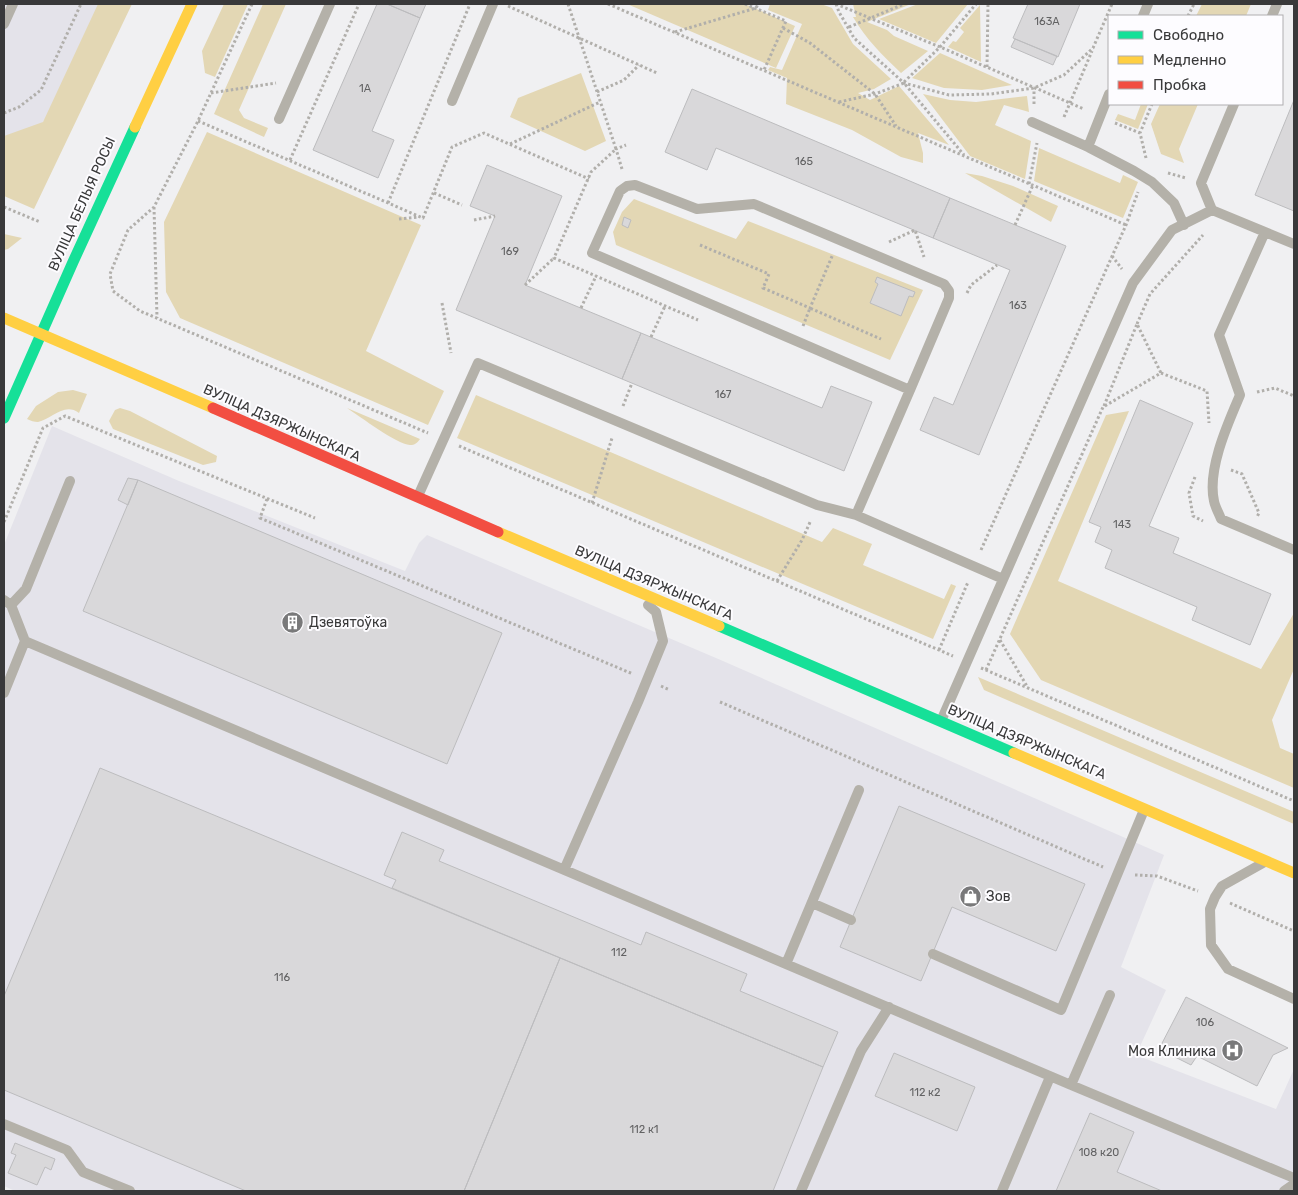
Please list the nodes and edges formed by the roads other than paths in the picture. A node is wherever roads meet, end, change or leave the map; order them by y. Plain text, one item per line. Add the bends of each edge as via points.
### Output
1 (12, 4) edge
2 (192, 4) edge
3 (330, 4) edge
4 (493, 4) edge
5 (4, 24) edge
6 (1108, 96) edge
7 (452, 102) dead end
8 (1234, 105) edge
9 (279, 119) dead end
10 (1032, 122) dead end
11 (1088, 148) junction
12 (1217, 212) junction
13 (1184, 224) junction
14 (1265, 232) junction
15 (1294, 244) edge
16 (4, 318) edge
17 (40, 334) junction
18 (910, 390) junction
19 (4, 418) edge
20 (70, 481) dead end
21 (417, 497) junction
22 (856, 514) junction
23 (1294, 550) edge
24 (1003, 579) junction
25 (626, 587) junction
26 (7, 603) edge
27 (25, 642) junction
28 (4, 693) edge
29 (940, 722) junction
30 (859, 790) dead end
31 (1145, 809) junction
32 (1266, 861) junction
33 (564, 870) junction
34 (1294, 872) edge
35 (812, 903) junction
36 (851, 920) dead end
37 (933, 954) dead end
38 (786, 964) junction
39 (1110, 994) dead end
40 (1294, 999) edge
41 (889, 1008) junction
42 (1050, 1076) junction
43 (1071, 1086) junction
44 (4, 1124) edge
45 (1294, 1178) edge
46 (1294, 1184) edge
47 (130, 1191) edge
48 (801, 1191) edge
49 (1002, 1191) edge
50 (1284, 1191) edge

1 - 5 lane
2 - 17 main road, ВУЛІЦА БЕЛЫЯ РОСЫ
3 - 9 lane
4 - 7 lane
6 - 11 lane
8 - 12 lane via 1201,183
10 - 11 lane
11 - 13 lane via 1152,182 1174,204
12 - 13 lane
12 - 14 lane
13 - 24 lane via 1172,230 1133,283
14 - 15 lane
14 - 23 lane via 1219,335 1240,395 1222,435 1213,480 1214,500 1221,520
16 - 17 main road, ВУЛІЦА ДЗЯРЖЫНСКАГА
17 - 19 main road, ВУЛІЦА БЕЛЫЯ РОСЫ
17 - 21 main road, ВУЛІЦА ДЗЯРЖЫНСКАГА
18 - 18 lane via 592,253 620,191 635,185 697,209 754,204 944,284 949,290 949,298
18 - 22 lane
20 - 26 lane via 26,589
21 - 22 lane via 478,363 817,505
21 - 25 main road, ВУЛІЦА ДЗЯРЖЫНСКАГА
22 - 24 lane
24 - 29 lane
25 - 29 main road, ВУЛІЦА ДЗЯРЖЫНСКАГА
25 - 33 lane via 656,612 663,642
26 - 27 lane
27 - 28 lane
27 - 33 lane
29 - 31 main road, ВУЛІЦА ДЗЯРЖЫНСКАГА
30 - 35 lane
31 - 32 main road, ВУЛІЦА ДЗЯРЖЫНСКАГА
31 - 37 lane via 1061,1010
32 - 34 main road, ВУЛІЦА ДЗЯРЖЫНСКАГА
32 - 40 lane via 1222,886 1210,909 1211,945 1228,969
33 - 38 lane
35 - 36 lane
35 - 38 lane
38 - 41 lane
39 - 43 lane
41 - 42 lane
41 - 48 lane via 861,1051
42 - 43 lane
42 - 49 lane
43 - 45 lane
44 - 47 lane via 67,1150 84,1172
46 - 50 lane

